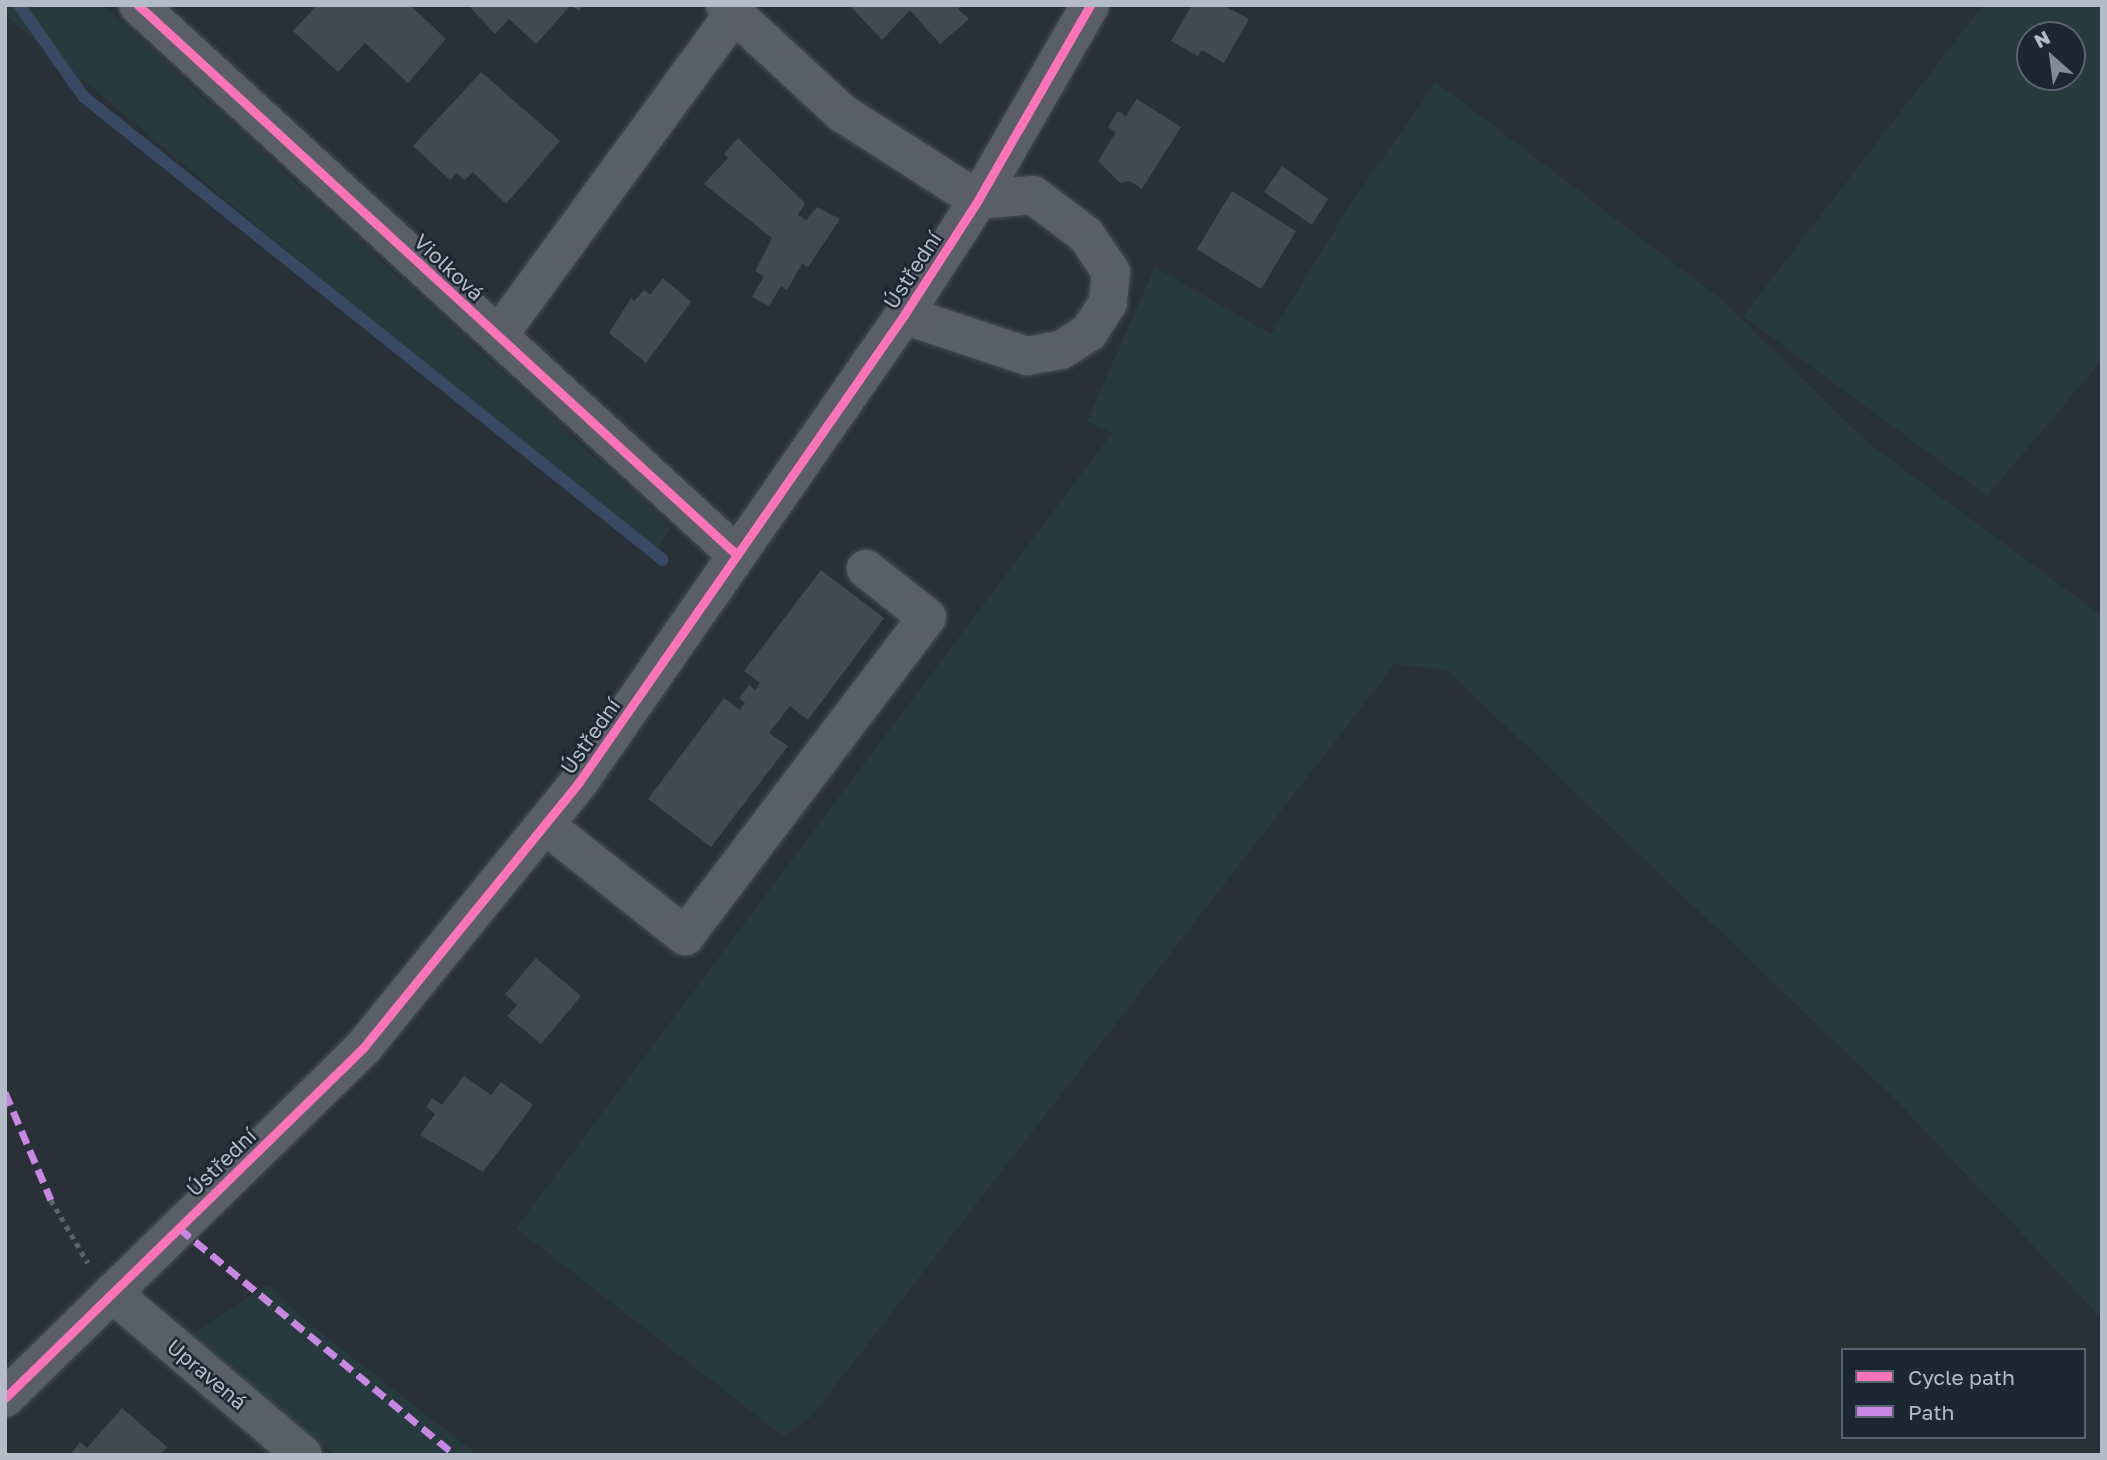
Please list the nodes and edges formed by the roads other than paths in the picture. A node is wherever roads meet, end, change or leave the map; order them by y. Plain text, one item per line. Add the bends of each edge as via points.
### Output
1 (138, 5) edge
2 (1090, 5) edge
3 (729, 9) edge
4 (978, 200) junction
5 (904, 315) junction
6 (498, 336) junction
7 (737, 555) junction
8 (866, 569) dead end
9 (545, 825) junction
10 (112, 1293) junction
11 (5, 1398) edge
12 (303, 1455) edge

1 - 6 street, Violková
2 - 4 street, Ústřední
3 - 4 street via 842,113
3 - 6 street
4 - 5 street, Ústřední
4 - 5 street via 1033,195 1062,213 1101,251 1111,272 1108,303 1089,332 1061,350 1027,356
5 - 7 street, Ústřední
6 - 7 street, Violková
7 - 9 street, Ústřední
8 - 9 street via 927,617 685,936
9 - 10 street, Ústřední via 363,1048
10 - 11 street, Ústřední
10 - 12 street, Upravená

